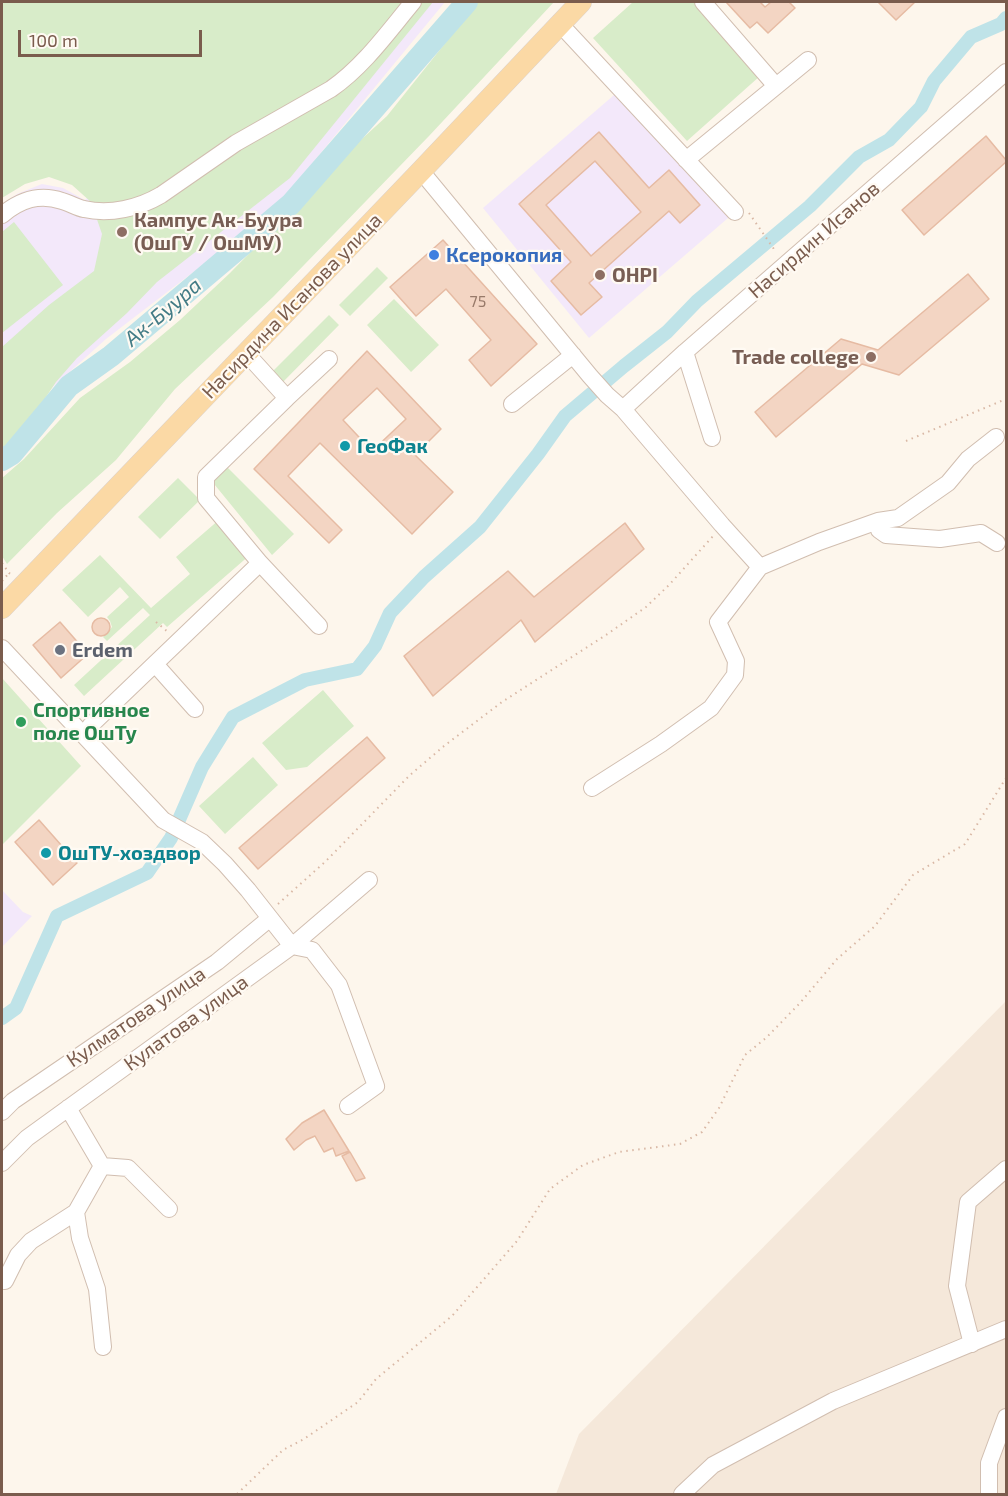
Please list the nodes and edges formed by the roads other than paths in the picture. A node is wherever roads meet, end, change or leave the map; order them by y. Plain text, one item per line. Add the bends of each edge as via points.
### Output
1 (413, 2) edge
2 (581, 2) edge
3 (703, 2) edge
4 (560, 24) junction
5 (808, 60) dead end
6 (1006, 72) edge
7 (776, 86) junction
8 (686, 160) junction
9 (421, 171) junction
10 (735, 212) road end
11 (2, 215) edge
12 (685, 352) junction
13 (246, 353) junction
14 (573, 355) junction
15 (329, 359) dead end
16 (287, 398) junction
17 (512, 404) dead end
18 (623, 409) junction
19 (996, 437) dead end
20 (712, 438) dead end
21 (878, 521) junction
22 (998, 543) dead end
23 (260, 563) junction
24 (760, 567) junction
25 (2, 608) edge
26 (319, 626) dead end
27 (2, 648) edge
28 (155, 664) junction
29 (195, 709) dead end
30 (90, 726) dead end
31 (592, 788) dead end
32 (369, 880) dead end
33 (269, 919) junction
34 (292, 946) junction
35 (348, 1106) dead end
36 (68, 1108) junction
37 (2, 1112) edge
38 (2, 1163) edge
39 (102, 1166) junction
40 (1006, 1169) edge
41 (169, 1209) dead end
42 (76, 1212) junction
43 (5, 1281) dead end
44 (1006, 1329) edge
45 (972, 1344) junction
46 (103, 1347) dead end
47 (1006, 1417) edge
48 (682, 1494) edge
49 (988, 1494) edge

1 - 11 street via 345,80 236,143 148,203 100,211 36,197 15,204
2 - 4 main road, Насирдина Исанова улица
3 - 7 street
4 - 8 street
4 - 9 main road, Насирдина Исанова улица
5 - 7 street
6 - 12 street, Насирдин Исанов
7 - 8 street
8 - 10 street
9 - 13 main road, Насирдина Исанова улица
9 - 14 street
12 - 18 street, Насирдин Исанов
12 - 20 street
13 - 16 street
13 - 25 main road, Насирдина Исанова улица
14 - 17 street
14 - 18 street
15 - 16 street
16 - 23 street via 206,477 206,498
18 - 24 street
19 - 21 street via 968,459 948,483 898,518
21 - 22 street via 879,531 886,535 940,539 981,533
21 - 24 street
23 - 26 street
23 - 28 street
24 - 31 street via 718,622 736,661 735,675 711,708
27 - 33 street via 163,820 202,842 225,864
28 - 29 street
28 - 30 street
32 - 34 street, Кулатова улица
33 - 34 street
33 - 37 street, Кулматова улица via 217,962
34 - 35 street via 312,950 339,985 376,1086
34 - 36 street, Кулатова улица
36 - 38 street, Кулатова улица via 27,1138
36 - 39 street
39 - 41 street via 128,1168
39 - 42 street
40 - 45 street via 968,1202 957,1286
42 - 43 street via 31,1241 18,1255
42 - 46 street via 97,1289
44 - 45 street
45 - 48 street via 833,1401 713,1466
47 - 49 street via 989,1463

